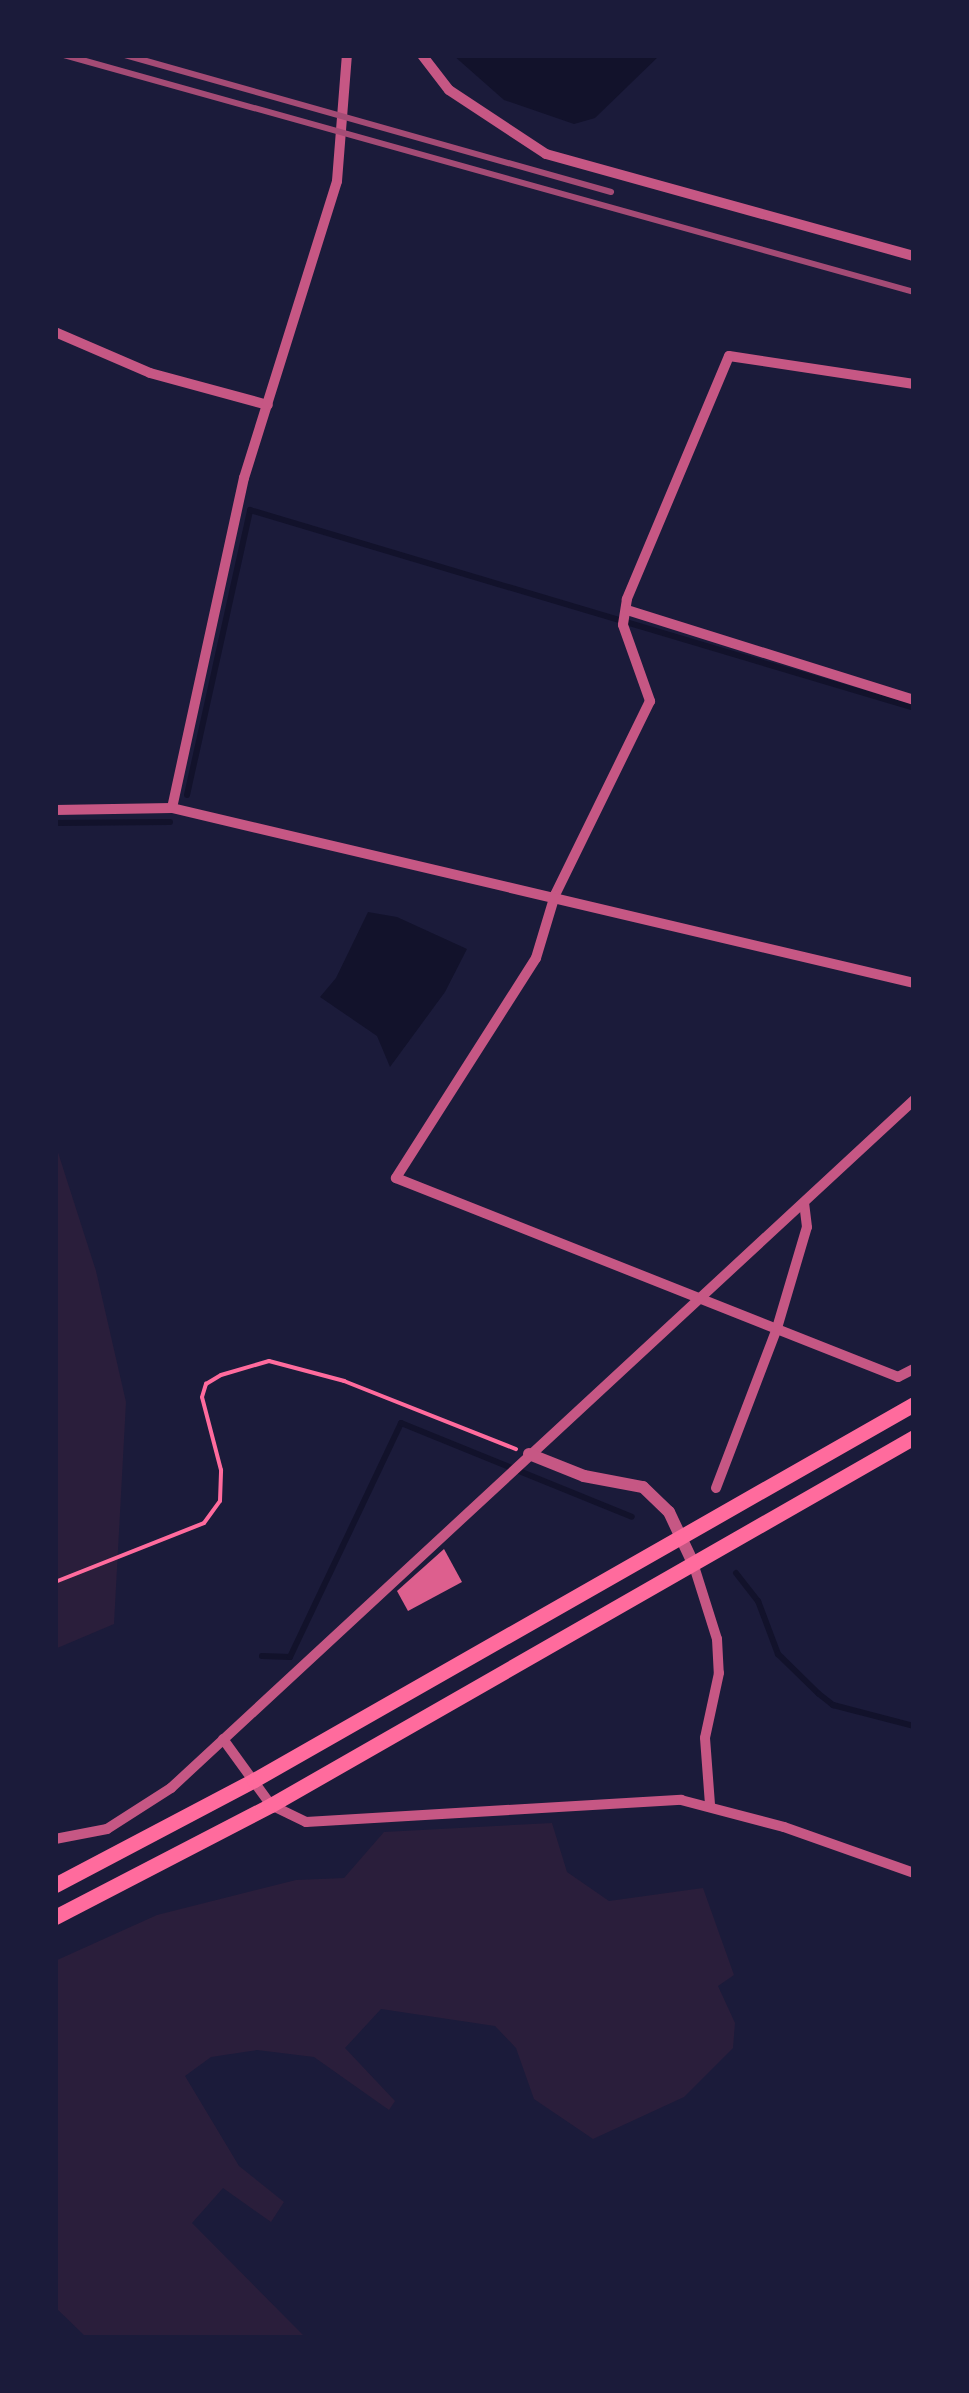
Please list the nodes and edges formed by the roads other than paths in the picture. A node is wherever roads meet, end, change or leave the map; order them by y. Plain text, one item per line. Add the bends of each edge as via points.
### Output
1 (346, 55) edge
2 (422, 55) edge
3 (914, 256) edge
4 (55, 332) edge
5 (914, 384) edge
6 (268, 405) junction
7 (625, 617) junction
8 (914, 700) edge
9 (172, 808) junction
10 (55, 810) edge
11 (555, 895) junction
12 (914, 983) edge
13 (914, 1100) edge
14 (804, 1204) junction
15 (697, 1300) junction
16 (777, 1328) junction
17 (914, 1370) edge
18 (914, 1404) edge
19 (914, 1437) edge
20 (522, 1461) junction
21 (716, 1488) dead end
22 (681, 1536) junction
23 (693, 1563) junction
24 (222, 1739) junction
25 (254, 1780) junction
26 (710, 1804) junction
27 (271, 1805) junction
28 (55, 1839) edge
29 (914, 1872) edge
30 (55, 1885) edge
31 (55, 1917) edge

1 - 6 street via 337,181
2 - 3 street via 449,90 546,154
4 - 6 street via 150,373
5 - 7 street via 729,356
6 - 9 street via 244,478
7 - 8 street
7 - 11 street via 650,702
9 - 10 street
9 - 11 street
11 - 12 street
11 - 15 street via 536,958 396,1178
13 - 14 street
14 - 15 street
14 - 16 street via 807,1227
15 - 16 street
15 - 20 street
16 - 17 street via 898,1377
16 - 21 street
18 - 22 main road
19 - 23 main road
20 - 22 street via 643,1487
20 - 24 street
22 - 23 street
22 - 25 main road
23 - 26 street via 717,1639 706,1738
23 - 27 main road
24 - 25 street
24 - 28 street via 154,1802 106,1829
25 - 27 street
25 - 30 main road
26 - 27 street via 681,1800 306,1822
26 - 29 street
27 - 31 main road

